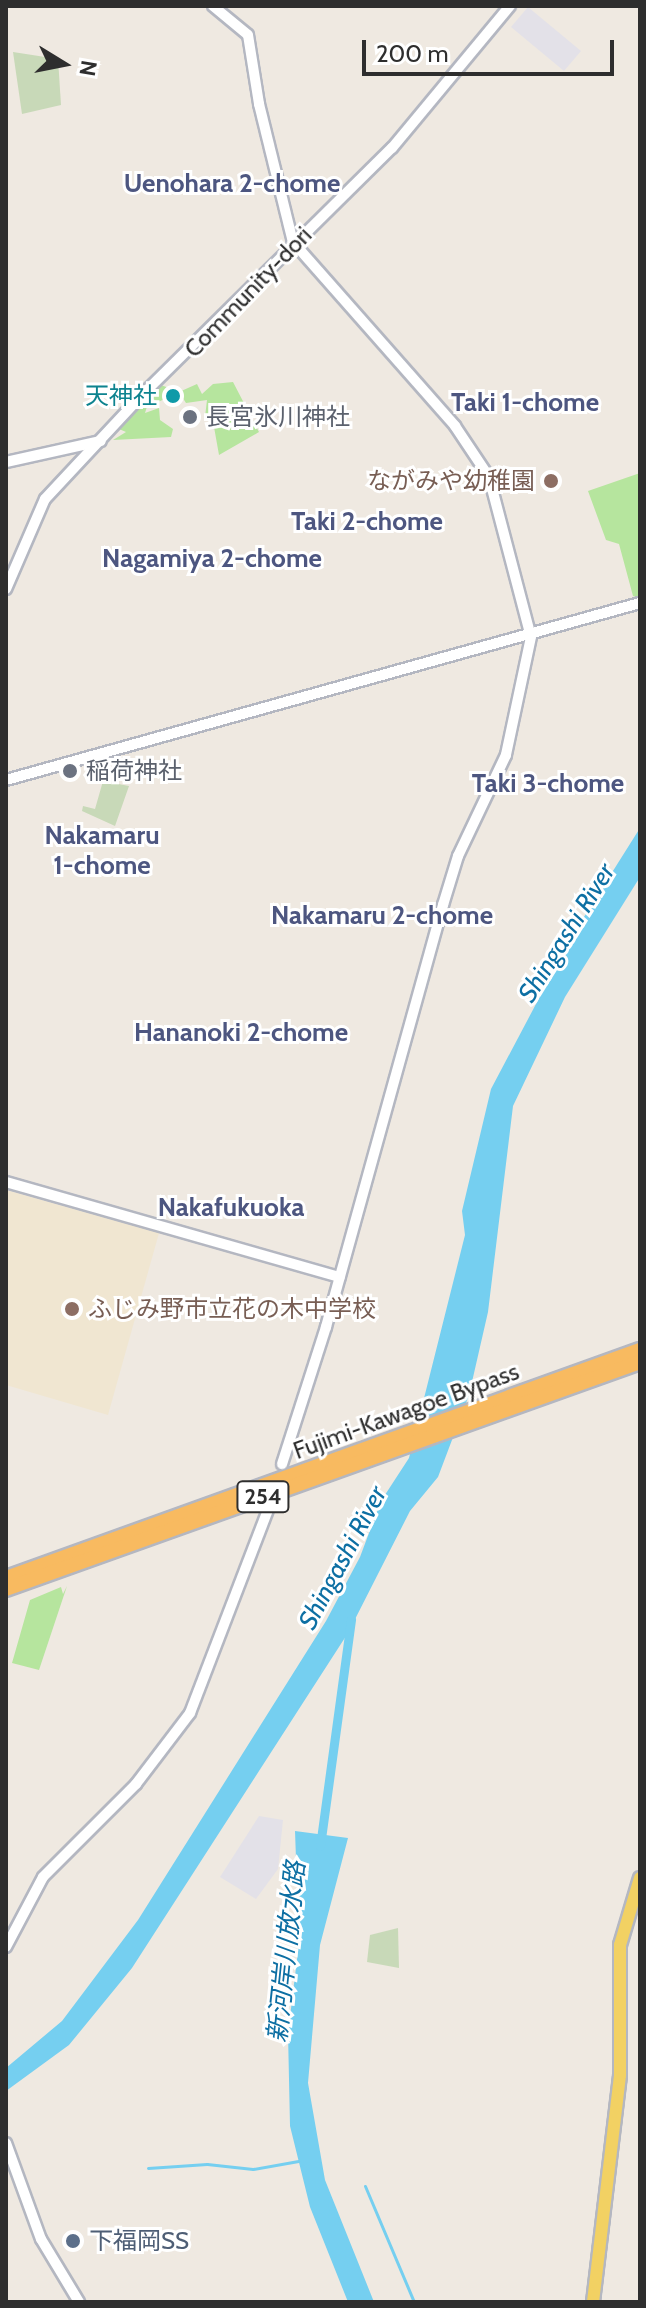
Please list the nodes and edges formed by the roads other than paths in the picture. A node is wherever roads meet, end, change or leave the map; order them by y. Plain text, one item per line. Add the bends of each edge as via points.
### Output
1 (213, 6) edge
2 (510, 6) edge
3 (295, 244) junction
4 (101, 441) junction
5 (6, 462) edge
6 (6, 589) edge
7 (640, 603) edge
8 (531, 637) junction
9 (6, 780) edge
10 (6, 1182) edge
11 (340, 1277) junction
12 (640, 1350) edge
13 (640, 1362) edge
14 (494, 1408) junction
15 (384, 1448) junction
16 (282, 1464) dead end
17 (195, 1510) junction
18 (268, 1510) dead end
19 (143, 1540) junction
20 (6, 1569) edge
21 (6, 1578) edge
22 (6, 1589) edge
23 (6, 1598) edge
24 (640, 1878) edge
25 (6, 1947) edge
26 (6, 2143) edge
27 (79, 2302) edge
28 (593, 2302) edge

1 - 3 street via 248,35 259,104
2 - 3 street, Community-dori via 392,148
3 - 4 street, Community-dori
3 - 8 street via 455,426 489,477
4 - 5 street
4 - 6 street, Community-dori via 45,499
7 - 8 street
8 - 9 street
8 - 11 street via 506,755 458,856
10 - 11 street
11 - 16 street
12 - 14 highway, Fujimi-Kawagoe Bypass / 254
13 - 14 highway, Fujimi-Kawagoe Bypass / 254
14 - 15 highway, Fujimi-Kawagoe Bypass / 254
15 - 17 highway, Fujimi-Kawagoe Bypass / 254
15 - 19 highway, Fujimi-Kawagoe Bypass / 254
17 - 20 highway, 254
17 - 21 highway, Fujimi-Kawagoe Bypass / 254
18 - 25 street via 190,1713 136,1784 43,1877
19 - 22 highway, Fujimi-Kawagoe Bypass / 254
19 - 23 highway, 254
24 - 28 main road via 620,1945 620,2075
26 - 27 street via 41,2239

